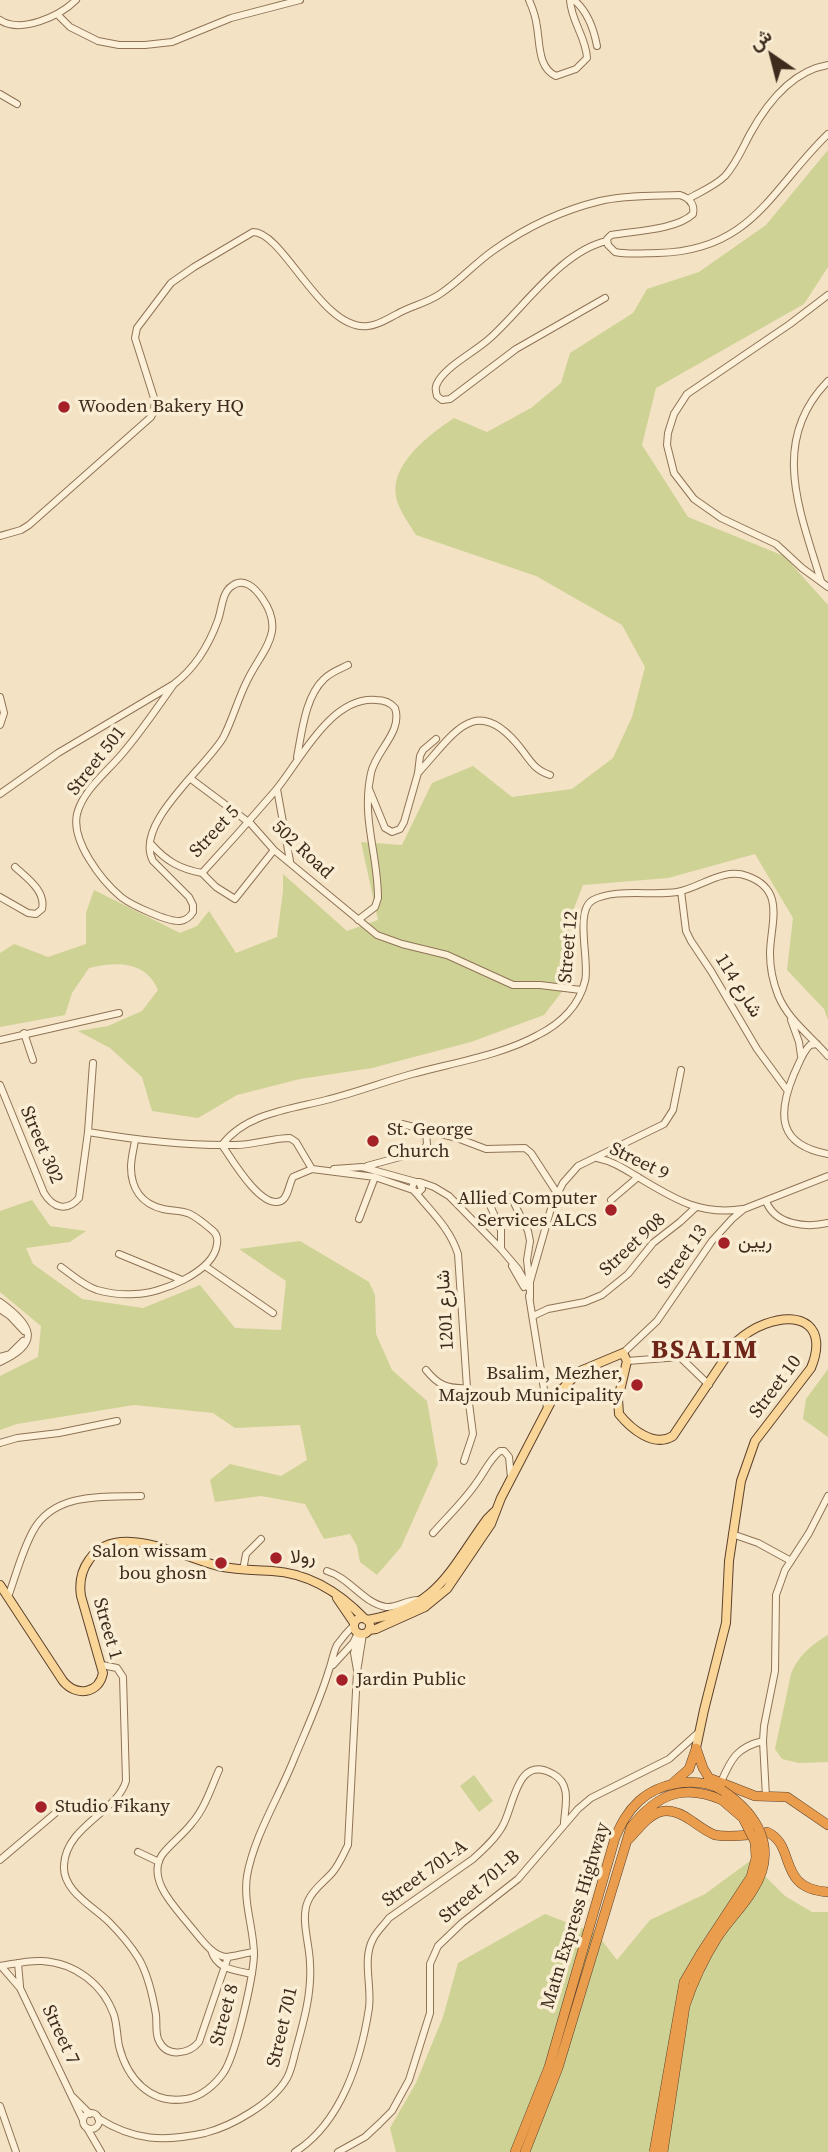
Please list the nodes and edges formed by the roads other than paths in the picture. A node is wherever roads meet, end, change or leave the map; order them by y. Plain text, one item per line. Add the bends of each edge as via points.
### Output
1 (76, 0) edge
2 (300, 0) edge
3 (529, 0) edge
4 (572, 0) edge
5 (58, 15) junction
6 (0, 20) edge
7 (597, 46) dead end
8 (828, 65) edge
9 (0, 94) edge
10 (17, 104) dead end
11 (828, 134) edge
12 (688, 199) junction
13 (607, 241) junction
14 (828, 295) edge
15 (605, 298) dead end
16 (828, 382) edge
17 (0, 536) edge
18 (821, 580) junction
19 (828, 587) edge
20 (348, 665) dead end
21 (174, 684) junction
22 (0, 697) edge
23 (0, 725) edge
24 (436, 738) dead end
25 (297, 759) junction
26 (418, 773) junction
27 (550, 775) dead end
28 (191, 779) junction
29 (369, 787) junction
30 (277, 789) junction
31 (0, 794) edge
32 (247, 821) junction
33 (151, 844) junction
34 (274, 850) junction
35 (290, 861) junction
36 (15, 867) dead end
37 (202, 873) junction
38 (681, 891) junction
39 (0, 897) edge
40 (358, 920) junction
41 (581, 990) junction
42 (787, 1011) junction
43 (119, 1013) dead end
44 (24, 1034) junction
45 (0, 1040) edge
46 (818, 1045) junction
47 (828, 1056) edge
48 (801, 1057) junction
49 (33, 1060) dead end
50 (93, 1063) dead end
51 (681, 1070) dead end
52 (0, 1084) edge
53 (787, 1090) junction
54 (402, 1124) dead end
55 (426, 1131) junction
56 (88, 1132) junction
57 (135, 1140) junction
58 (222, 1145) junction
59 (828, 1154) edge
60 (597, 1158) junction
61 (362, 1167) junction
62 (312, 1169) junction
63 (328, 1170) junction
64 (828, 1176) edge
65 (375, 1177) junction
66 (638, 1177) junction
67 (417, 1187) junction
68 (557, 1193) junction
69 (485, 1194) dead end
70 (510, 1197) dead end
71 (611, 1200) dead end
72 (766, 1200) junction
73 (695, 1208) junction
74 (744, 1209) junction
75 (359, 1219) dead end
76 (828, 1223) edge
77 (501, 1249) junction
78 (120, 1254) dead end
79 (205, 1266) junction
80 (61, 1267) dead end
81 (182, 1280) junction
82 (530, 1283) junction
83 (531, 1298) junction
84 (0, 1302) edge
85 (0, 1309) edge
86 (548, 1309) junction
87 (274, 1313) dead end
88 (533, 1316) junction
89 (625, 1357) junction
90 (0, 1360) edge
91 (426, 1370) dead end
92 (709, 1385) junction
93 (467, 1388) junction
94 (547, 1408) junction
95 (117, 1420) dead end
96 (0, 1443) edge
97 (464, 1461) dead end
98 (511, 1480) junction
99 (141, 1496) dead end
100 (828, 1496) edge
101 (433, 1532) dead end
102 (732, 1535) junction
103 (261, 1539) dead end
104 (791, 1561) junction
105 (243, 1570) junction
106 (327, 1571) dead end
107 (0, 1585) edge
108 (334, 1593) junction
109 (8, 1597) junction
110 (423, 1604) junction
111 (366, 1619) junction
112 (360, 1630) junction
113 (102, 1665) junction
114 (699, 1732) junction
115 (763, 1741) junction
116 (696, 1746) junction
117 (219, 1770) dead end
118 (671, 1785) junction
119 (718, 1787) junction
120 (766, 1797) junction
121 (59, 1810) dead end
122 (564, 1824) junction
123 (828, 1825) edge
124 (767, 1832) dead end
125 (748, 1835) dead end
126 (625, 1843) junction
127 (138, 1852) dead end
128 (0, 1860) edge
129 (159, 1862) junction
130 (828, 1892) edge
131 (210, 1948) junction
132 (254, 1952) junction
133 (228, 1957) junction
134 (18, 1964) junction
135 (1, 1966) edge
136 (224, 1967) junction
137 (252, 1974) junction
138 (20, 1988) junction
139 (71, 2096) junction
140 (0, 2106) edge
141 (90, 2113) junction
142 (83, 2120) junction
143 (94, 2125) junction
144 (16, 2152) edge
145 (101, 2152) edge
146 (295, 2152) edge
147 (338, 2152) edge
148 (515, 2152) edge
149 (525, 2152) edge
150 (654, 2152) edge
151 (663, 2152) edge

1 - 5 street
2 - 5 street via 231,18 172,42 145,45 98,41
3 - 4 street via 543,61 556,76 576,69 587,58
4 - 7 street via 586,16
5 - 6 street via 13,25
8 - 12 street via 787,86 756,123 722,179
9 - 10 street
11 - 13 street via 768,203 728,235 664,253 620,253
12 - 13 street via 694,210 689,218 611,235
12 - 17 street via 680,195 628,197 566,213 501,245 434,298 366,327 338,317 276,246 262,233 253,232 171,283 137,328 135,338 155,401 150,417 29,525
13 - 15 street via 587,247 549,277 488,340 439,379 437,396 450,399 516,349
14 - 18 street via 687,394 674,414 667,445 674,473 694,499 721,518 776,544
16 - 18 street via 804,411 793,460
18 - 19 street
20 - 25 street via 327,676 316,690
21 - 28 street via 202,655 226,591 240,582 249,584 268,607 271,639 224,736
21 - 31 street via 58,753
21 - 33 street, Street 501 via 88,793 76,827 86,855 123,899 168,919 188,919 192,902 153,861
22 - 23 street via 4,713
24 - 26 street via 423,750
25 - 29 street, Street 5 via 319,730 344,710 363,701 384,701 395,708 397,719 372,768
25 - 30 street, Street 5
26 - 27 street via 459,729 480,720 500,726 537,770
26 - 29 street via 404,822 396,831 385,828
28 - 32 street, 502 Road
28 - 33 street via 156,820
29 - 40 street, Street 5 via 367,811 378,898 375,907
30 - 32 street, Street 5
30 - 35 street
32 - 34 street, 502 Road
32 - 37 street, Street 5
33 - 37 street, Street 5 via 171,863
34 - 35 street, 502 Road
34 - 37 street via 234,899
35 - 40 street, 502 Road
36 - 39 street via 35,886 43,907 36,914 28,913
38 - 41 street, Street 12 via 613,895 590,902 584,919 586,973
38 - 42 street, Street 12 via 736,874 750,877 766,890 775,913 771,966
38 - 53 street, شارع 114 via 691,942
40 - 41 street via 384,939 447,955 510,984
41 - 58 street, Street 12 via 561,1020 524,1042 273,1112 236,1131
42 - 46 street, Street 12
42 - 48 street, Street 12
43 - 44 street
44 - 45 street
44 - 49 street
46 - 47 street, Street 12
46 - 48 street via 810,1045
48 - 53 street
50 - 56 street
51 - 60 street via 673,1110 664,1124
52 - 56 street, Street 302 via 41,1188 57,1206 69,1206 79,1198
53 - 59 street via 783,1112 788,1129 801,1145
54 - 55 street
55 - 61 street via 427,1145 422,1151
55 - 68 street via 486,1149 525,1148
56 - 57 street
57 - 58 street
57 - 79 street via 131,1167 137,1194 146,1203 188,1213 216,1233 218,1243
58 - 62 street via 290,1138
58 - 62 street via 254,1190 275,1202 286,1197 293,1177
60 - 66 street, Street 9
60 - 68 street, Street 9 via 573,1170
61 - 63 street
61 - 67 street
62 - 63 street
63 - 65 street
64 - 72 street, Street 13
65 - 67 street
65 - 75 street
66 - 71 street
66 - 73 street, Street 9
67 - 77 street via 444,1193
67 - 93 street, شارع 1201 via 450,1233 458,1254
68 - 82 street, Street 9
69 - 77 street via 501,1230
70 - 82 street via 529,1237
72 - 74 street, Street 13
72 - 76 street via 772,1213 792,1222
73 - 74 street, Street 9
73 - 86 street, Street 908 via 602,1295
74 - 89 street, Street 13 via 720,1231 657,1321
77 - 83 street
78 - 81 street
79 - 81 street
79 - 87 street
80 - 81 street via 97,1290 114,1293 137,1295
82 - 83 street, Street 9
83 - 86 street, Street 908
83 - 88 street
84 - 90 street via 23,1321 28,1333 22,1350
85 - 90 street via 18,1322 25,1334 19,1347
86 - 88 street, Street 908
88 - 94 street
89 - 92 street via 680,1357
89 - 92 main road, Street 10 via 619,1414 652,1440 673,1436
89 - 94 main road via 580,1371
91 - 93 street via 440,1385
92 - 102 main road, Street 10 via 736,1342 759,1326 799,1320 819,1334 818,1357 755,1441 741,1481
93 - 97 street, شارع 1201 via 473,1434
94 - 98 main road
95 - 96 street
98 - 101 street via 509,1457 500,1451
98 - 110 main road via 491,1524 452,1581 441,1595
99 - 109 street via 74,1500 48,1512 31,1533
100 - 104 street
102 - 104 street
102 - 114 main road, Street 10 via 726,1623
103 - 105 street via 246,1554
104 - 115 street via 776,1595 776,1662
105 - 108 main road, Street 1 via 294,1575
105 - 113 main road, Street 1 via 127,1540 98,1549 85,1566 80,1585
106 - 110 street via 383,1606 417,1599
107 - 109 main road, Street 1
108 - 111 main road, Street 1
108 - 112 main road
109 - 113 main road, Street 1 via 69,1689 78,1692 98,1685
110 - 111 main road
110 - 112 main road via 376,1629
111 - 112 main road via 360,1618
111 - 112 main road via 370,1625
112 - 132 street, Street 8 via 338,1643 251,1861 246,1892
112 - 143 street, Street 701 via 354,1653 357,1672 348,1845 341,1861 308,1901 308,1995 288,2077 240,2119 209,2132 156,2140 109,2125
113 - 136 street via 117,1668 123,1677 126,1781 71,1844 65,1876 138,1958 163,2047 183,2053 199,2042
114 - 116 main road, Street 10
114 - 122 street, Street 701-B via 669,1759 592,1798
115 - 119 street via 743,1748
115 - 120 street
116 - 118 highway via 689,1769
116 - 119 highway via 703,1769
117 - 129 street via 192,1824
118 - 119 highway, Matn Express Highway
118 - 148 highway, Matn Express Highway via 645,1796 621,1822 549,2067
119 - 120 highway
119 - 126 highway, Matn Express Highway via 672,1794 650,1805 631,1827
119 - 150 highway, bridge via 743,1818 755,1842 756,1858 751,1877 684,1982
119 - 151 highway, Matn Express Highway, bridge via 755,1822 766,1852 764,1869 692,1984
120 - 123 highway via 787,1797
121 - 128 street
122 - 146 street, Street 701-A via 562,1782 545,1770 529,1773 517,1784 504,1825 486,1848 380,1929 369,1949 369,2007 344,2094 322,2129
122 - 147 street, Street 701-B via 518,1880 439,1946 430,1964 430,2013 409,2080 380,2124
124 - 130 highway via 778,1842 797,1881
125 - 126 highway via 717,1835 671,1810 654,1814
126 - 149 highway, Matn Express Highway via 558,2068
127 - 129 street
129 - 131 street via 157,1874 166,1894
131 - 133 street
131 - 136 street
132 - 133 street
132 - 137 street, Street 8
133 - 136 street
134 - 135 street, Street 8
134 - 137 street, Street 8 via 57,1963 95,1983 114,2016 126,2066 137,2084 156,2097 184,2100 208,2090 225,2070
134 - 138 street
135 - 138 street
136 - 137 street
138 - 139 street, Street 7
139 - 141 street
139 - 142 street, Street 7
140 - 144 street
141 - 142 street
141 - 143 street
142 - 143 street, Street 7
143 - 145 street via 94,2141

